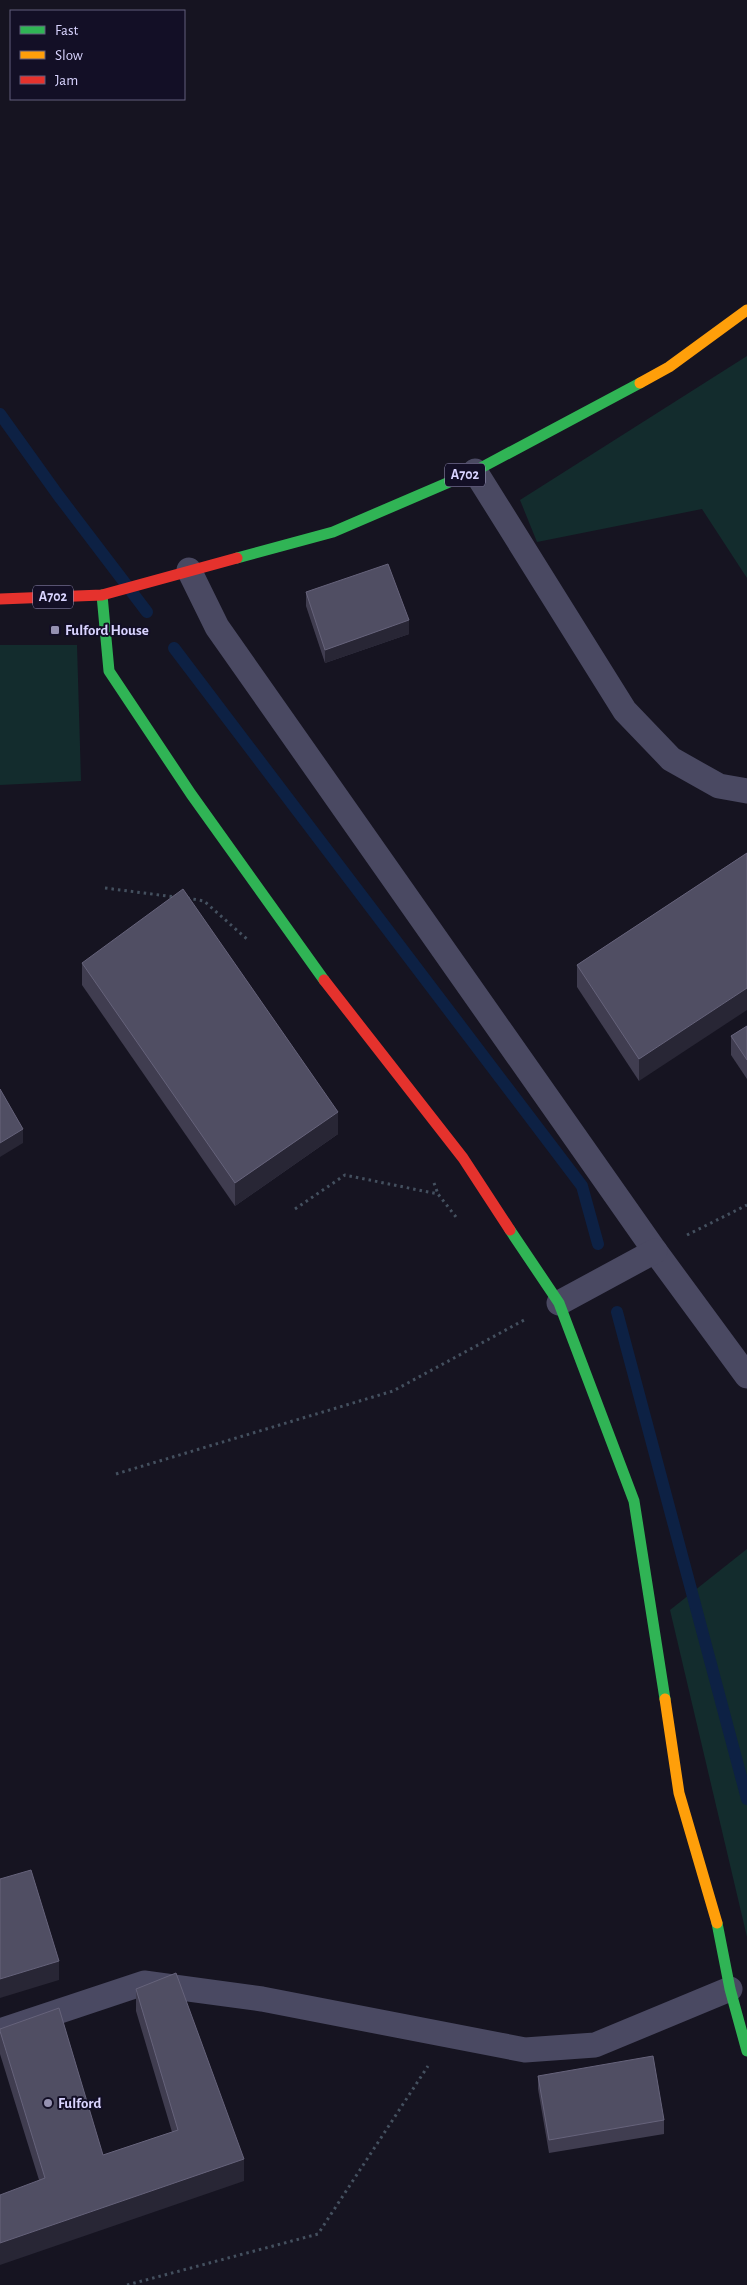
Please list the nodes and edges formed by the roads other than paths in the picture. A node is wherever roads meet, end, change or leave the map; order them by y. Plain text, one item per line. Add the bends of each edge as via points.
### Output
1 (747, 310) edge
2 (474, 471) junction
3 (189, 570) junction
4 (104, 595) junction
5 (0, 599) edge
6 (747, 791) edge
7 (655, 1250) junction
8 (559, 1303) junction
9 (747, 1376) edge
10 (730, 1989) junction
11 (0, 2031) edge
12 (747, 2051) edge

1 - 2 main road, A702 via 669,367
2 - 3 main road, A702 via 333,532
2 - 6 lane via 625,711 671,758 718,786
3 - 4 main road, A702
3 - 7 lane via 217,627
4 - 5 main road, A702
4 - 8 main road via 109,672 317,971 463,1158
7 - 8 lane
7 - 9 lane
8 - 10 main road via 634,1501 679,1793 722,1939
10 - 11 lane via 595,2045 525,2050 262,1999 144,1984
10 - 12 main road

